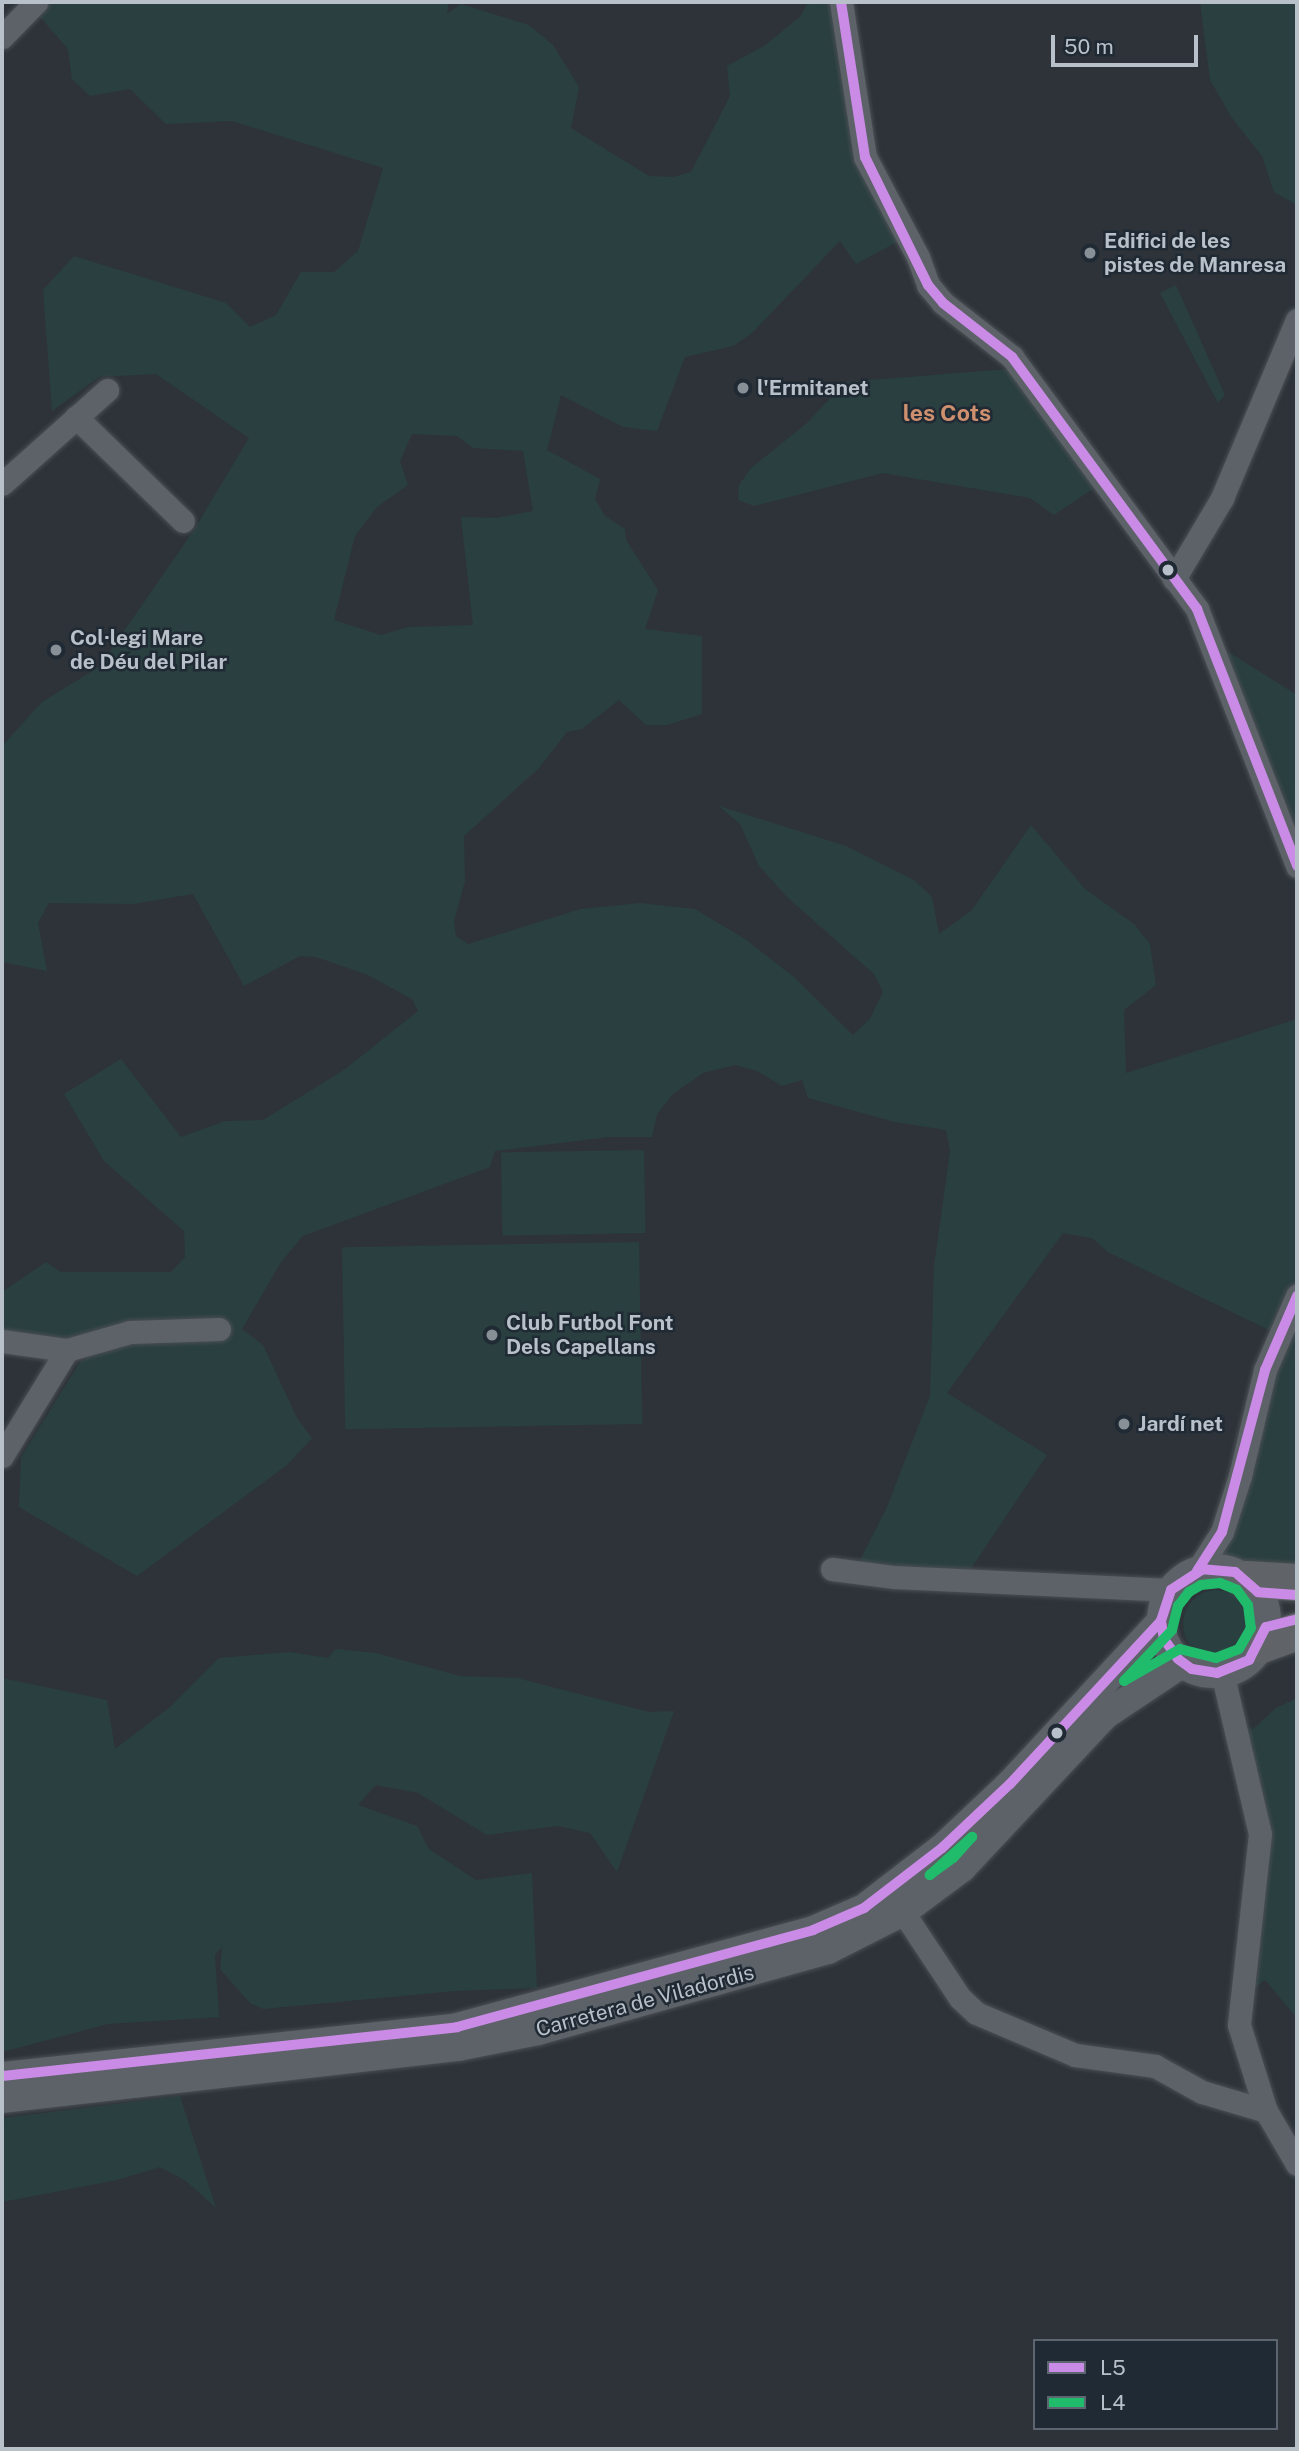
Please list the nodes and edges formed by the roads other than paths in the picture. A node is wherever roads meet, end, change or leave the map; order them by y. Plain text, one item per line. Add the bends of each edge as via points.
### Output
1 (36, 2) edge
2 (841, 2) edge
3 (2, 37) edge
4 (1297, 320) edge
5 (107, 390) dead end
6 (76, 417) junction
7 (2, 484) edge
8 (183, 520) dead end
9 (1174, 579) junction
10 (1297, 866) edge
11 (1297, 1296) edge
12 (219, 1329) dead end
13 (2, 1341) edge
14 (67, 1350) junction
15 (2, 1456) edge
16 (832, 1569) dead end
17 (1197, 1571) junction
18 (1297, 1582) edge
19 (1252, 1585) junction
20 (1171, 1590) junction
21 (1297, 1595) edge
22 (1297, 1619) edge
23 (1161, 1621) junction
24 (1275, 1634) edge
25 (1183, 1663) junction
26 (1222, 1672) junction
27 (903, 1912) junction
28 (2, 2076) edge
29 (2, 2099) edge
30 (1266, 2111) junction
31 (1297, 2164) edge

1 - 3 street
2 - 9 street via 865,157 928,285 943,303 1012,357
4 - 9 street via 1222,498
5 - 6 street
6 - 7 street
6 - 8 street
9 - 10 street via 1197,609
11 - 17 street via 1265,1370 1222,1532
12 - 14 street via 130,1332
13 - 14 street
14 - 15 street
16 - 20 street via 894,1577
17 - 19 street via 1222,1569
17 - 20 street
18 - 19 highway
19 - 21 street
19 - 24 street
20 - 23 street
22 - 24 street
23 - 25 street via 1167,1645
23 - 28 street, Carretera de Viladordis via 1010,1784 943,1849 864,1908 813,1930 457,2027
24 - 26 street via 1241,1666
25 - 26 street via 1201,1672
25 - 27 street, Carretera de Viladordis via 1105,1715 962,1868
26 - 30 street via 1260,1834 1239,2025
27 - 29 street, Carretera de Viladordis via 828,1950 525,2034 458,2047
27 - 30 street via 960,1997 976,2013 1075,2055 1155,2066 1202,2092
30 - 31 street

